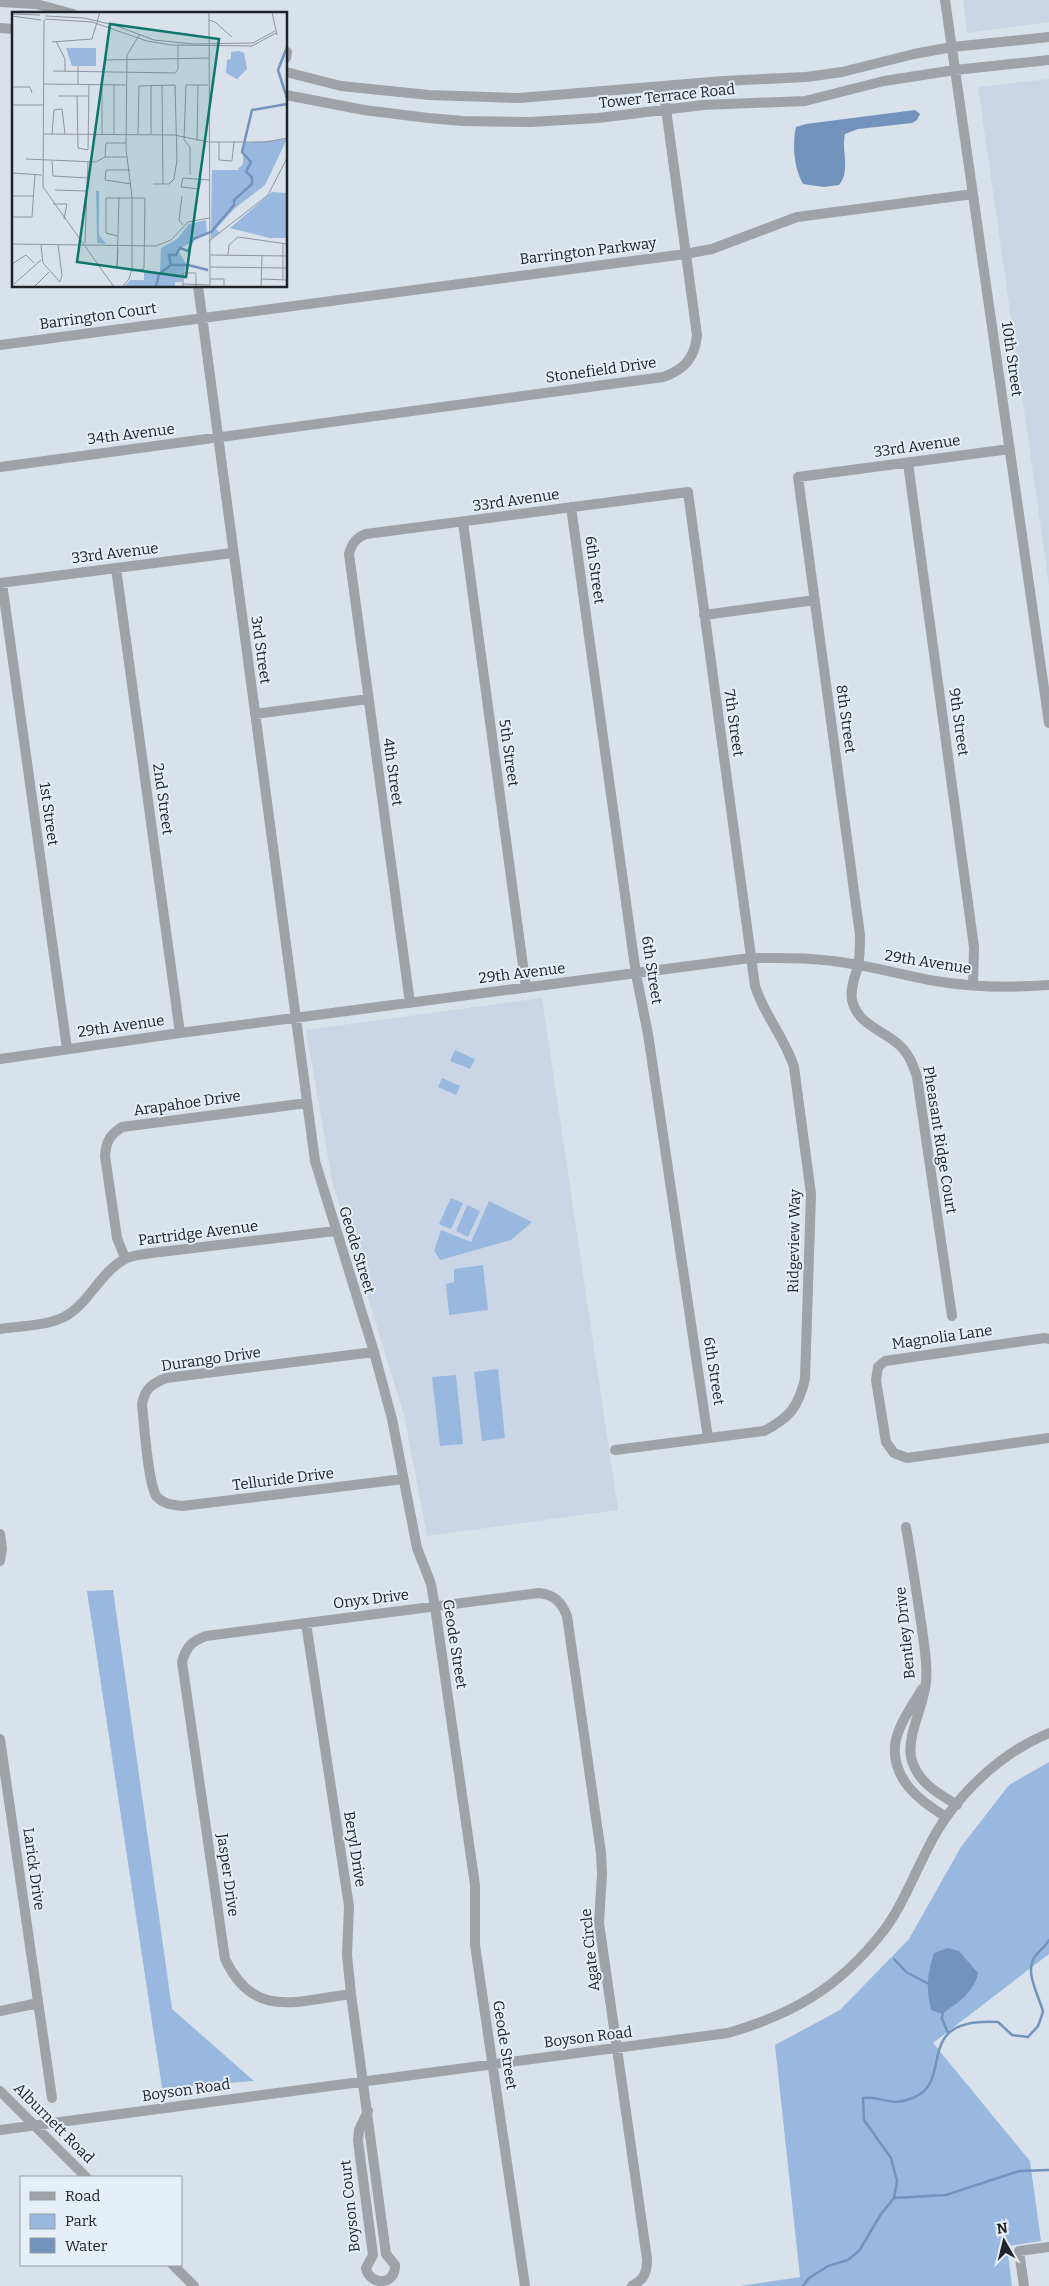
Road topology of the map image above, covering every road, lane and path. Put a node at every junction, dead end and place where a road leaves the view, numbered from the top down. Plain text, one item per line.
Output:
1 (945, 0) edge
2 (0, 2) edge
3 (65, 12) edge
4 (1049, 37) edge
5 (952, 47) junction
6 (1049, 60) edge
7 (955, 70) junction
8 (288, 73) edge
9 (663, 87) junction
10 (288, 95) edge
11 (666, 110) junction
12 (973, 194) junction
13 (685, 254) junction
14 (198, 288) edge
15 (201, 317) junction
16 (0, 345) edge
17 (267, 432) joint
18 (217, 438) junction
19 (1010, 449) junction
20 (908, 462) junction
21 (0, 467) edge
22 (798, 477) joint
23 (688, 492) joint
24 (572, 507) junction
25 (463, 522) junction
26 (352, 545) joint
27 (232, 553) junction
28 (116, 568) junction
29 (1, 583) edge
30 (815, 600) junction
31 (704, 615) junction
32 (368, 699) junction
33 (255, 714) junction
34 (1049, 723) edge
35 (750, 958) junction
36 (859, 965) junction
37 (636, 974) junction
38 (973, 985) junction
39 (1049, 985) edge
40 (526, 988) junction
41 (410, 1003) junction
42 (296, 1018) junction
43 (180, 1033) junction
44 (67, 1049) junction
45 (0, 1059) edge
46 (307, 1103) junction
47 (335, 1231) junction
48 (125, 1258) junction
49 (952, 1316) dead end
50 (0, 1329) edge
51 (1049, 1339) edge
52 (374, 1352) junction
53 (708, 1438) junction
54 (1049, 1438) edge
55 (615, 1450) dead end
56 (403, 1479) junction
57 (166, 1504) joint
58 (906, 1527) dead end
59 (0, 1534) edge
60 (0, 1561) edge
61 (562, 1605) joint
62 (435, 1607) junction
63 (306, 1623) junction
64 (186, 1651) joint
65 (926, 1682) junction
66 (1049, 1733) edge
67 (0, 1739) edge
68 (957, 1804) junction
69 (946, 1817) junction
70 (351, 1994) junction
71 (38, 2003) junction
72 (0, 2011) edge
73 (618, 2048) junction
74 (493, 2064) junction
75 (364, 2081) junction
76 (0, 2090) edge
77 (52, 2098) dead end
78 (368, 2111) junction
79 (34, 2126) junction
80 (0, 2130) edge
81 (85, 2176) edge
82 (1049, 2247) edge
83 (174, 2266) edge
84 (194, 2286) edge
85 (525, 2286) edge
86 (632, 2286) edge
87 (1024, 2286) edge

1 - 5 street, 10th Street
2 - 3 street
4 - 5 street, Tower Terrace Road
5 - 7 street, 10th Street
5 - 9 street, Tower Terrace Road
6 - 7 street, Tower Terrace Road
7 - 11 street, Tower Terrace Road
7 - 12 street, 10th Street
8 - 9 street, Tower Terrace Road
9 - 11 street, Stonefield Drive
10 - 11 street, Tower Terrace Road
11 - 13 street, Stonefield Drive
12 - 13 street, Barrington Parkway
12 - 19 street, 10th Street
13 - 15 street, Barrington Parkway
13 - 17 street, Stonefield Drive
14 - 15 street, 3rd Street
15 - 16 street, Barrington Court
15 - 18 street, 3rd Street
17 - 18 street, 34th Avenue
18 - 21 street, 34th Avenue
18 - 27 street, 3rd Street
19 - 20 street, 33rd Avenue
19 - 34 street, 10th Street
20 - 22 street, 33rd Avenue
20 - 38 street, 9th Street
22 - 30 street, 8th Street
23 - 24 street, 33rd Avenue
23 - 31 street, 7th Street
24 - 25 street, 33rd Avenue
24 - 37 street, 6th Street
25 - 26 street, 33rd Avenue
25 - 40 street, 5th Street
26 - 32 street, 4th Street
27 - 28 street, 33rd Avenue
27 - 33 street, 3rd Street
28 - 29 street, 33rd Avenue
28 - 43 street, 2nd Street
29 - 44 street, 1st Street
30 - 31 street
30 - 36 street, 8th Street
31 - 35 street, 7th Street
32 - 33 street
32 - 41 street, 4th Street
33 - 42 street, 3rd Street
35 - 36 street, 29th Avenue
35 - 37 street, 29th Avenue
35 - 53 street, Ridgeview Way
36 - 38 street, 29th Avenue
36 - 49 street, Pheasant Ridge Court
37 - 40 street, 29th Avenue
37 - 53 street, 6th Street
38 - 39 street, 29th Avenue
40 - 41 street, 29th Avenue
41 - 42 street, 29th Avenue
42 - 43 street, 29th Avenue
42 - 46 street, Geode Street
43 - 44 street, 29th Avenue
44 - 45 street, 29th Avenue
46 - 47 street, Geode Street
46 - 48 street, Arapahoe Drive
47 - 48 street, Partridge Avenue
47 - 52 street, Geode Street
48 - 50 street, Partridge Avenue
51 - 54 street, Magnolia Lane
52 - 56 street, Geode Street
52 - 57 street, Durango Drive
53 - 55 street, Ridgeview Way
56 - 57 street, Telluride Drive
56 - 62 street, Geode Street
58 - 65 street, Bentley Drive
59 - 60 street
61 - 62 street, Onyx Drive
61 - 73 street, Agate Circle
62 - 63 street, Onyx Drive
62 - 74 street, Geode Street
63 - 64 street, Onyx Drive
63 - 70 street, Beryl Drive
64 - 70 street, Jasper Drive
65 - 68 street, Bentley Drive
65 - 69 street
66 - 68 street, Boyson Road
67 - 71 street, Larick Drive
68 - 69 street, Boyson Road
69 - 73 street, Boyson Road
70 - 75 street, Beryl Drive
71 - 72 street
71 - 77 street, Larick Drive
73 - 74 street, Boyson Road
73 - 86 street, Agate Circle
74 - 75 street, Boyson Road
74 - 85 street, Geode Street
75 - 78 street, Beryl Drive
75 - 79 street, Boyson Road
76 - 79 street, Alburnett Road
78 - 78 street, Boyson Court
79 - 80 street, Boyson Road
79 - 81 street, Alburnett Road
82 - 87 street
83 - 84 street

